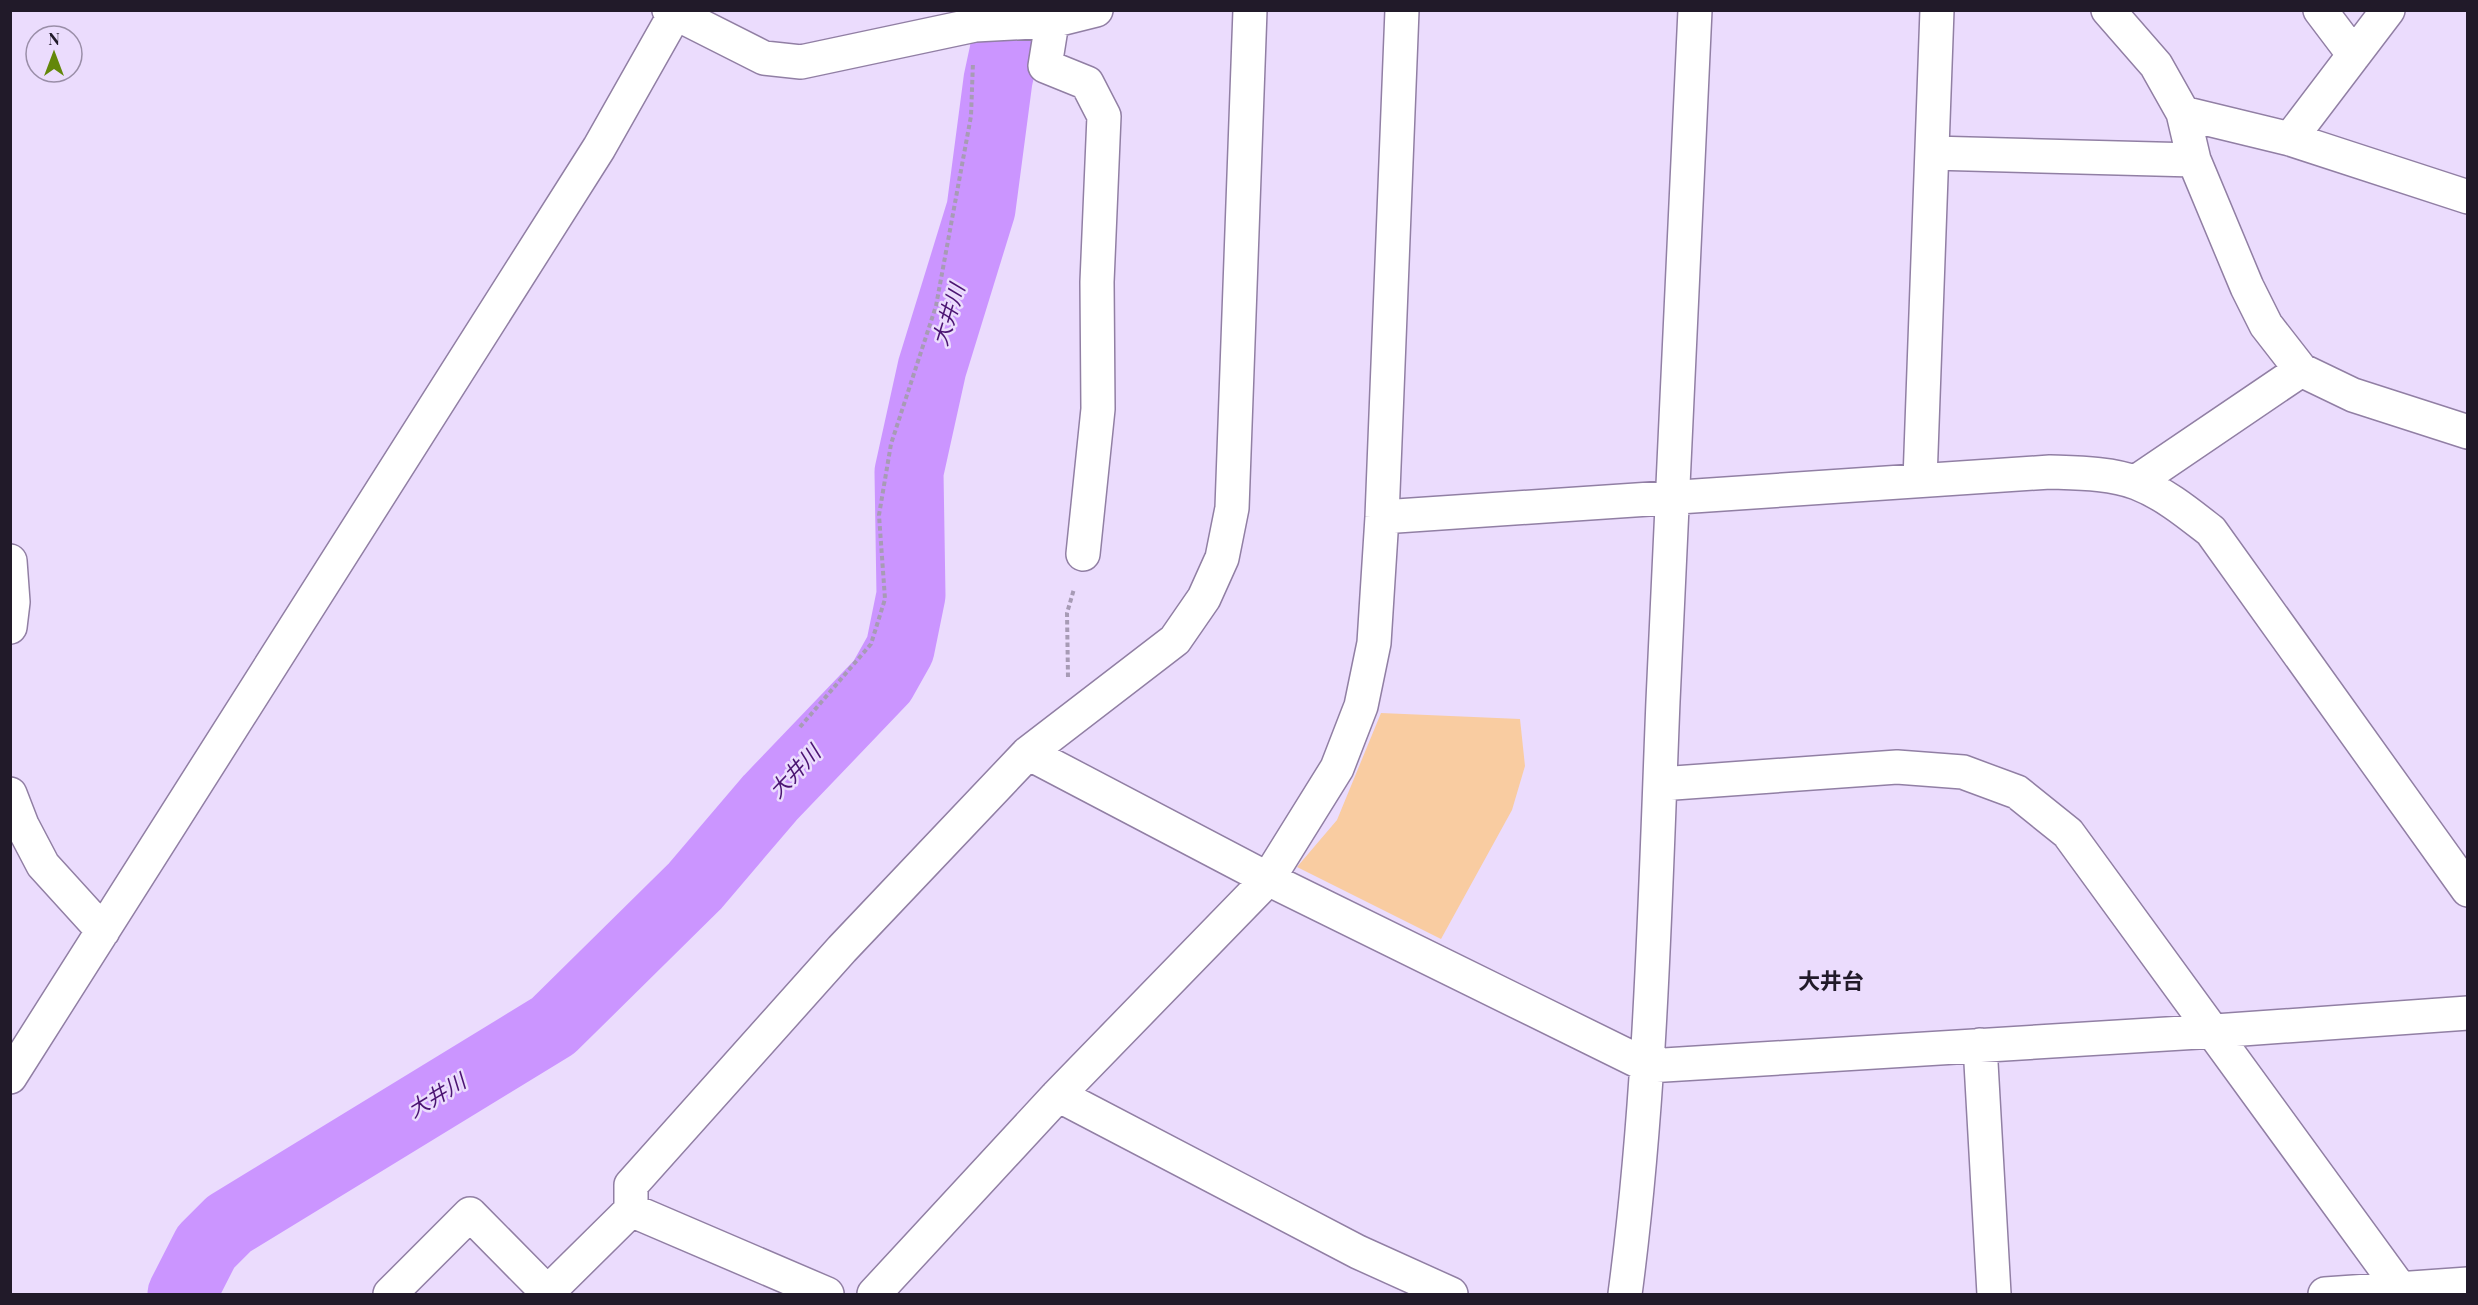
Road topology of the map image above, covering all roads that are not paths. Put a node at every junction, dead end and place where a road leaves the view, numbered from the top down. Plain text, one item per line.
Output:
1 (1096, 10) edge
2 (1250, 10) edge
3 (1402, 10) edge
4 (1695, 10) edge
5 (1937, 10) edge
6 (2108, 10) edge
7 (2320, 10) edge
8 (2388, 10) edge
9 (674, 12) edge
10 (1053, 16) edge
11 (2354, 54) junction
12 (2183, 113) junction
13 (2290, 139) junction
14 (1932, 153) junction
15 (2194, 160) junction
16 (2468, 197) edge
17 (2301, 370) junction
18 (2468, 432) edge
19 (1920, 480) junction
20 (2136, 482) junction
21 (1671, 498) junction
22 (1382, 517) junction
23 (1083, 554) road end
24 (10, 561) edge
25 (10, 627) edge
26 (1028, 753) junction
27 (1660, 784) junction
28 (10, 794) edge
29 (1268, 879) junction
30 (2468, 890) edge
31 (103, 931) junction
32 (2468, 1013) edge
33 (2215, 1031) junction
34 (1980, 1045) junction
35 (1648, 1066) junction
36 (10, 1077) edge
37 (1058, 1095) junction
38 (631, 1210) junction
39 (2468, 1284) edge
40 (2402, 1292) edge
41 (390, 1294) edge
42 (547, 1294) edge
43 (827, 1294) edge
44 (874, 1294) edge
45 (1451, 1294) edge
46 (1625, 1294) edge
47 (1994, 1294) edge
48 (2325, 1294) edge

1 - 10 street
2 - 26 street
3 - 22 street
4 - 21 street
5 - 14 street
6 - 12 street
7 - 11 street
8 - 11 street
9 - 10 street
9 - 31 street
10 - 23 street
11 - 13 street
12 - 13 street
12 - 15 street
13 - 16 street
14 - 15 street
14 - 19 street
15 - 17 street
17 - 18 street
17 - 20 street
19 - 20 street
19 - 21 street
20 - 30 street
21 - 22 street
21 - 27 street
22 - 29 street
24 - 25 street
26 - 29 street
26 - 38 street
27 - 33 street
27 - 35 street
28 - 31 street
29 - 35 street
29 - 37 street
31 - 36 street
32 - 33 street
33 - 34 street
33 - 40 street
34 - 35 street
34 - 47 street
35 - 46 street
37 - 44 street
37 - 45 street
38 - 42 street
38 - 43 street
39 - 40 street
40 - 48 street
41 - 42 street

